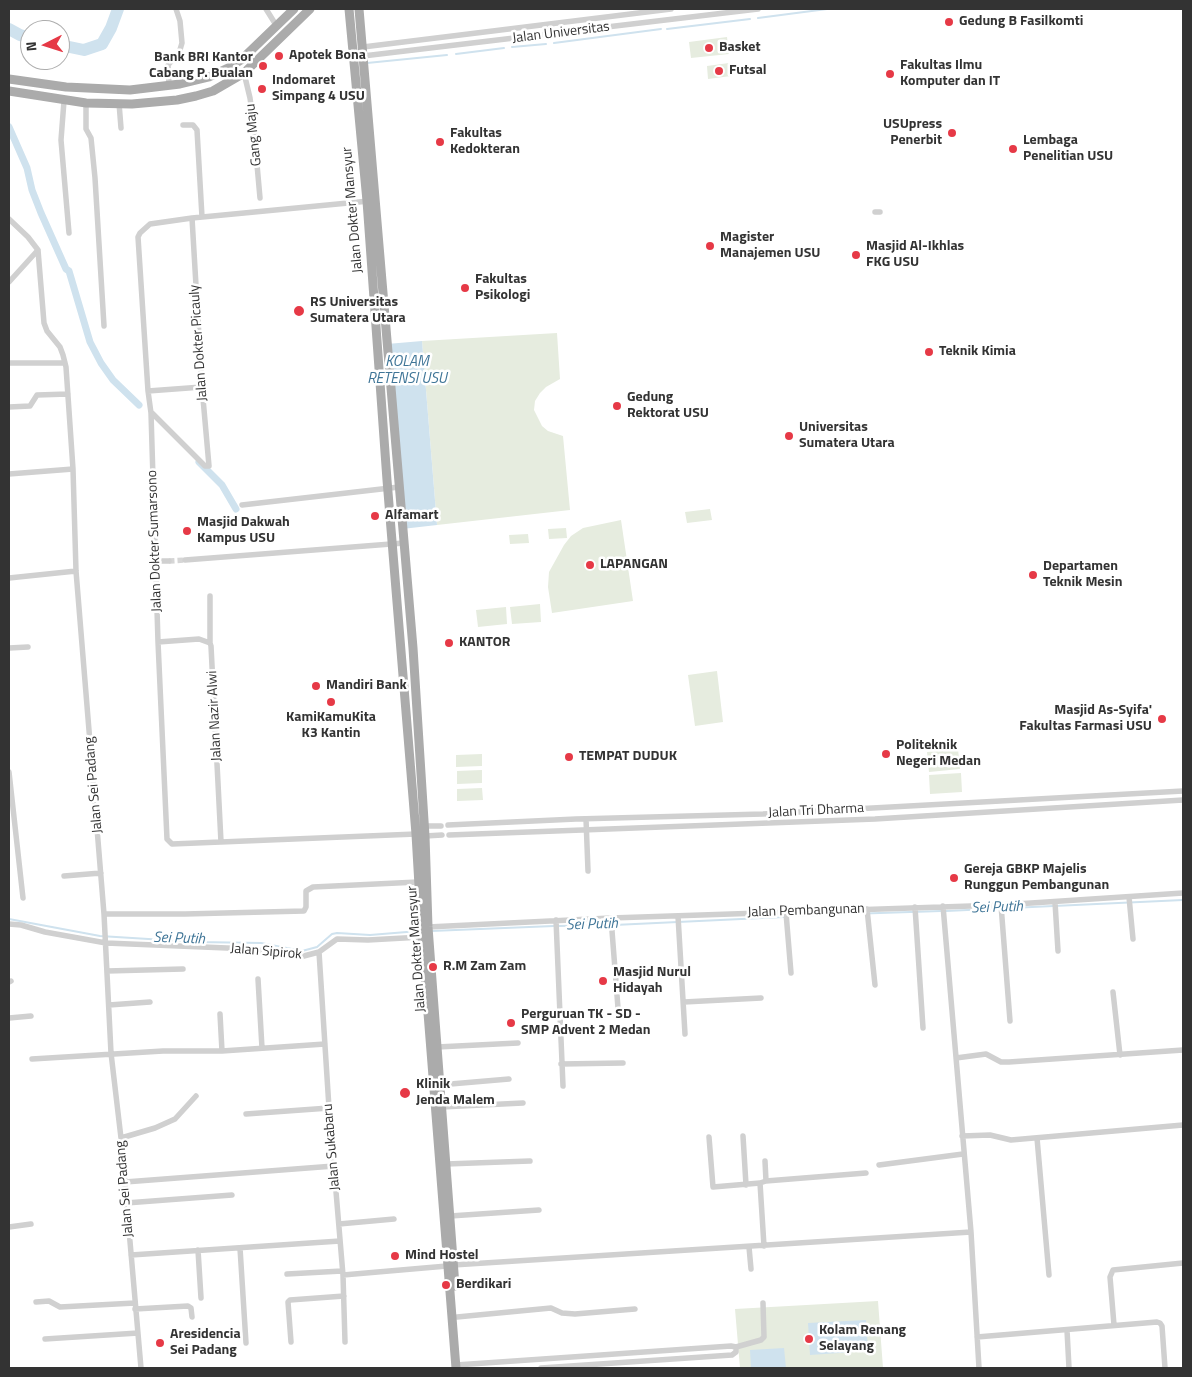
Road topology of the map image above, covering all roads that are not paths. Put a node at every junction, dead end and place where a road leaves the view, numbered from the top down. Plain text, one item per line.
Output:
1 (176, 9) edge
2 (266, 9) edge
3 (294, 9) edge
4 (310, 9) edge
5 (349, 9) edge
6 (360, 9) edge
7 (671, 9) edge
8 (754, 9) edge
9 (758, 9) edge
10 (599, 18) junction
11 (276, 25) junction
12 (600, 28) junction
13 (506, 29) junction
14 (508, 40) junction
15 (363, 51) junction
16 (244, 73) junction
17 (9, 79) edge
18 (169, 85) junction
19 (66, 87) junction
20 (9, 91) edge
21 (64, 101) junction
22 (86, 103) junction
23 (119, 103) junction
24 (183, 126) dead end
25 (121, 128) dead end
26 (260, 198) dead end
27 (371, 201) junction
28 (202, 217) junction
29 (192, 218) junction
30 (9, 219) edge
31 (69, 233) dead end
32 (38, 250) junction
33 (9, 282) edge
34 (104, 326) dead end
35 (377, 344) junction
36 (387, 344) junction
37 (9, 363) edge
38 (65, 363) junction
39 (202, 387) junction
40 (148, 391) junction
41 (68, 394) junction
42 (9, 407) edge
43 (151, 413) junction
44 (73, 469) junction
45 (9, 474) edge
46 (399, 487) junction
47 (388, 488) junction
48 (242, 505) dead end
49 (402, 529) junction
50 (391, 530) junction
51 (392, 543) junction
52 (404, 543) junction
53 (184, 560) tunnel mouth
54 (156, 561) junction
55 (169, 561) tunnel mouth
56 (76, 571) junction
57 (9, 578) edge
58 (210, 596) dead end
59 (158, 642) junction
60 (210, 643) junction
61 (28, 647) dead end
62 (9, 648) edge
63 (9, 772) edge
64 (1180, 792) edge
65 (1181, 800) edge
66 (586, 819) junction
67 (543, 821) junction
68 (448, 825) dead end
69 (441, 826) dead end
70 (587, 829) junction
71 (543, 831) junction
72 (422, 832) junction
73 (442, 835) dead end
74 (449, 835) dead end
75 (221, 842) junction
76 (588, 871) dead end
77 (101, 873) junction
78 (64, 876) dead end
79 (418, 882) junction
80 (1183, 894) edge
81 (23, 898) dead end
82 (1129, 899) junction
83 (1055, 905) junction
84 (1001, 907) junction
85 (915, 910) junction
86 (943, 910) junction
87 (867, 912) junction
88 (104, 914) junction
89 (786, 915) junction
90 (678, 920) junction
91 (612, 922) junction
92 (9, 924) edge
93 (556, 924) junction
94 (425, 931) junction
95 (1133, 939) dead end
96 (106, 942) junction
97 (1058, 951) dead end
98 (319, 952) junction
99 (183, 969) dead end
100 (107, 971) junction
101 (792, 973) dead end
102 (258, 979) dead end
103 (875, 985) dead end
104 (1113, 992) dead end
105 (761, 998) dead end
106 (150, 1002) dead end
107 (684, 1002) junction
108 (109, 1005) junction
109 (618, 1008) dead end
110 (220, 1014) dead end
111 (31, 1016) dead end
112 (9, 1018) edge
113 (1010, 1021) dead end
114 (923, 1028) dead end
115 (685, 1034) dead end
116 (518, 1042) dead end
117 (325, 1044) junction
118 (437, 1047) junction
119 (262, 1048) junction
120 (222, 1050) junction
121 (1183, 1050) edge
122 (111, 1053) junction
123 (1120, 1055) junction
124 (956, 1058) junction
125 (32, 1059) dead end
126 (623, 1063) dead end
127 (561, 1064) junction
128 (509, 1079) dead end
129 (439, 1085) junction
130 (562, 1086) dead end
131 (196, 1096) dead end
132 (523, 1103) dead end
133 (441, 1107) junction
134 (329, 1108) junction
135 (246, 1114) dead end
136 (1183, 1125) edge
137 (743, 1136) dead end
138 (962, 1136) junction
139 (709, 1137) dead end
140 (121, 1138) junction
141 (1037, 1138) junction
142 (964, 1154) junction
143 (530, 1160) dead end
144 (765, 1162) dead end
145 (446, 1164) junction
146 (879, 1165) dead end
147 (334, 1166) junction
148 (866, 1173) dead end
149 (125, 1182) junction
150 (763, 1182) junction
151 (746, 1185) junction
152 (232, 1195) dead end
153 (126, 1203) junction
154 (539, 1210) dead end
155 (450, 1216) junction
156 (394, 1219) dead end
157 (31, 1224) dead end
158 (339, 1224) junction
159 (9, 1227) edge
160 (971, 1232) junction
161 (340, 1241) junction
162 (764, 1246) junction
163 (749, 1247) junction
164 (240, 1248) junction
165 (198, 1250) junction
166 (131, 1255) junction
167 (1183, 1263) edge
168 (450, 1265) junction
169 (751, 1269) dead end
170 (342, 1273) junction
171 (287, 1274) dead end
172 (1049, 1275) dead end
173 (344, 1296) junction
174 (201, 1298) dead end
175 (36, 1302) dead end
176 (763, 1303) dead end
177 (135, 1306) junction
178 (635, 1309) dead end
179 (457, 1317) junction
180 (192, 1318) dead end
181 (1114, 1325) junction
182 (1067, 1330) junction
183 (138, 1333) junction
184 (977, 1337) junction
185 (45, 1339) dead end
186 (291, 1342) dead end
187 (345, 1342) dead end
188 (246, 1343) dead end
189 (736, 1347) junction
190 (677, 1350) junction
191 (611, 1355) junction
192 (552, 1359) junction
193 (677, 1359) junction
194 (612, 1363) junction
195 (500, 1365) edge
196 (458, 1367) edge
197 (141, 1368) edge
198 (541, 1368) edge
199 (552, 1368) edge
200 (979, 1368) edge
201 (1069, 1368) edge
202 (1165, 1368) edge

1 - 18 street
2 - 11 street
3 - 11 main road
4 - 16 main road
5 - 27 main road, Jalan Dokter Mansyur
6 - 15 main road, Jalan Dokter Mansyur
7 - 10 street, Jalan Universitas
8 - 9 street, Jalan Universitas
8 - 12 street, Jalan Universitas
10 - 12 street
10 - 13 street, Jalan Universitas
11 - 18 main road
12 - 14 street, Jalan Universitas
13 - 14 street
13 - 15 street, Jalan Universitas
14 - 15 street, Jalan Universitas
15 - 27 main road, Jalan Dokter Mansyur
16 - 23 main road
16 - 26 street, Gang Maju
17 - 19 main road
18 - 19 main road
19 - 21 main road
20 - 21 main road
21 - 22 main road
21 - 31 street
22 - 23 main road
22 - 34 street
23 - 25 street
24 - 28 street
27 - 28 street, Jalan Dokter Sumarsono
27 - 35 main road, Jalan Dokter Mansyur
27 - 36 main road, Jalan Dokter Mansyur
28 - 29 street, Jalan Dokter Sumarsono
29 - 39 street, Jalan Dokter Picauly
29 - 40 street, Jalan Dokter Sumarsono
30 - 32 street
32 - 33 street
32 - 38 street, Jalan Sei Padang
35 - 36 street
35 - 47 main road, Jalan Dokter Mansyur
36 - 46 main road, Jalan Dokter Mansyur
37 - 38 street
38 - 41 street, Jalan Sei Padang
39 - 40 street
39 - 43 street, Jalan Dokter Picauly
40 - 43 street, Jalan Dokter Sumarsono
41 - 42 street
41 - 44 street, Jalan Sei Padang
43 - 54 street, Jalan Dokter Sumarsono
44 - 45 street
44 - 56 street, Jalan Sei Padang
46 - 47 street
46 - 49 main road, Jalan Dokter Mansyur
47 - 48 street
47 - 50 main road, Jalan Dokter Mansyur
49 - 50 street
49 - 52 main road, Jalan Dokter Mansyur
50 - 51 main road, Jalan Dokter Mansyur
51 - 52 street
51 - 53 street
51 - 72 main road, Jalan Dokter Mansyur
52 - 72 main road, Jalan Dokter Mansyur
54 - 55 street
54 - 59 street, Jalan Dokter Sumarsono
56 - 57 street
56 - 77 street, Jalan Sei Padang
58 - 60 street, Jalan Nazir Alwi
59 - 60 street
59 - 75 street, Jalan Dokter Sumarsono
60 - 75 street, Jalan Nazir Alwi
61 - 62 street
63 - 81 street
64 - 65 street
64 - 66 street, Jalan Tri Dharma
65 - 70 street, Jalan Tri Dharma
66 - 67 street, Jalan Tri Dharma
66 - 70 street
67 - 68 street, Jalan Tri Dharma
67 - 71 street
69 - 72 street
70 - 71 street, Jalan Tri Dharma
70 - 76 street
71 - 74 street, Jalan Tri Dharma
72 - 73 street
72 - 75 street, Jalan Dokter Sumarsono
72 - 79 main road, Jalan Dokter Mansyur
72 - 94 main road, Jalan Dokter Mansyur
77 - 78 street
77 - 88 street, Jalan Sei Padang
79 - 88 street
79 - 94 main road, Jalan Dokter Mansyur
80 - 82 street, Jalan Pembangunan
82 - 83 street, Jalan Pembangunan
82 - 95 street
83 - 84 street, Jalan Pembangunan
83 - 97 street
84 - 86 street, Jalan Pembangunan
84 - 113 street
85 - 86 street, Jalan Pembangunan
85 - 87 street, Jalan Pembangunan
85 - 114 street
86 - 124 street
87 - 89 street, Jalan Pembangunan
87 - 103 street
88 - 96 street, Jalan Sei Padang
89 - 90 street, Jalan Pembangunan
89 - 101 street
90 - 91 street, Jalan Pembangunan
90 - 107 street
91 - 93 street, Jalan Pembangunan
91 - 109 street
92 - 96 street, Jalan Sipirok
93 - 94 street, Jalan Pembangunan
93 - 127 street
94 - 98 street, Jalan Sipirok
94 - 118 main road, Jalan Dokter Mansyur
94 - 168 main road, Jalan Dokter Mansyur
96 - 98 street, Jalan Sipirok
96 - 100 street, Jalan Sei Padang
98 - 117 street, Jalan Sukabaru
99 - 100 street
100 - 108 street, Jalan Sei Padang
102 - 119 street
104 - 123 street
105 - 107 street
106 - 108 street
107 - 115 street
108 - 122 street, Jalan Sei Padang
110 - 120 street
111 - 112 street
116 - 118 street
117 - 119 street
117 - 134 street, Jalan Sukabaru
118 - 129 main road, Jalan Dokter Mansyur
119 - 120 street
120 - 122 street
121 - 123 street
122 - 125 street
122 - 140 street, Jalan Sei Padang
123 - 124 street
124 - 138 street
126 - 127 street
127 - 130 street
128 - 129 street
129 - 133 main road, Jalan Dokter Mansyur
131 - 140 street
132 - 133 street
133 - 145 main road, Jalan Dokter Mansyur
134 - 135 street
134 - 147 street, Jalan Sukabaru
136 - 141 street
137 - 151 street
138 - 141 street
138 - 142 street
139 - 151 street
140 - 149 street, Jalan Sei Padang
141 - 172 street
142 - 146 street
142 - 160 street
143 - 145 street
144 - 150 street
145 - 155 main road, Jalan Dokter Mansyur
147 - 149 street
147 - 158 street, Jalan Sukabaru
148 - 150 street
149 - 153 street, Jalan Sei Padang
150 - 151 street
150 - 162 street
152 - 153 street
153 - 166 street, Jalan Sei Padang
154 - 155 street
155 - 168 main road, Jalan Dokter Mansyur
156 - 158 street
157 - 159 street
158 - 161 street, Jalan Sukabaru
160 - 162 street
160 - 184 street
161 - 164 street
161 - 170 street, Jalan Sukabaru
162 - 163 street
163 - 168 street
163 - 169 street
164 - 165 street
164 - 188 street
165 - 166 street
165 - 174 street
166 - 177 street, Jalan Sei Padang
167 - 181 street
168 - 170 street
168 - 179 main road, Jalan Dokter Mansyur
168 - 196 main road, Jalan Dokter Mansyur
170 - 171 street
170 - 173 street, Jalan Sukabaru
173 - 186 street
173 - 187 street, Jalan Sukabaru
175 - 177 street
176 - 189 street
177 - 180 street
177 - 183 street, Jalan Sei Padang
178 - 179 street
179 - 196 main road, Jalan Dokter Mansyur
181 - 182 street
181 - 202 street
182 - 184 street
182 - 201 street
183 - 185 street
183 - 197 street, Jalan Sei Padang
184 - 200 street
189 - 190 street
189 - 193 street
190 - 191 street
190 - 193 street
191 - 192 street
191 - 194 street
192 - 195 street
192 - 199 street
193 - 194 street
194 - 199 street
195 - 196 street
198 - 199 street

